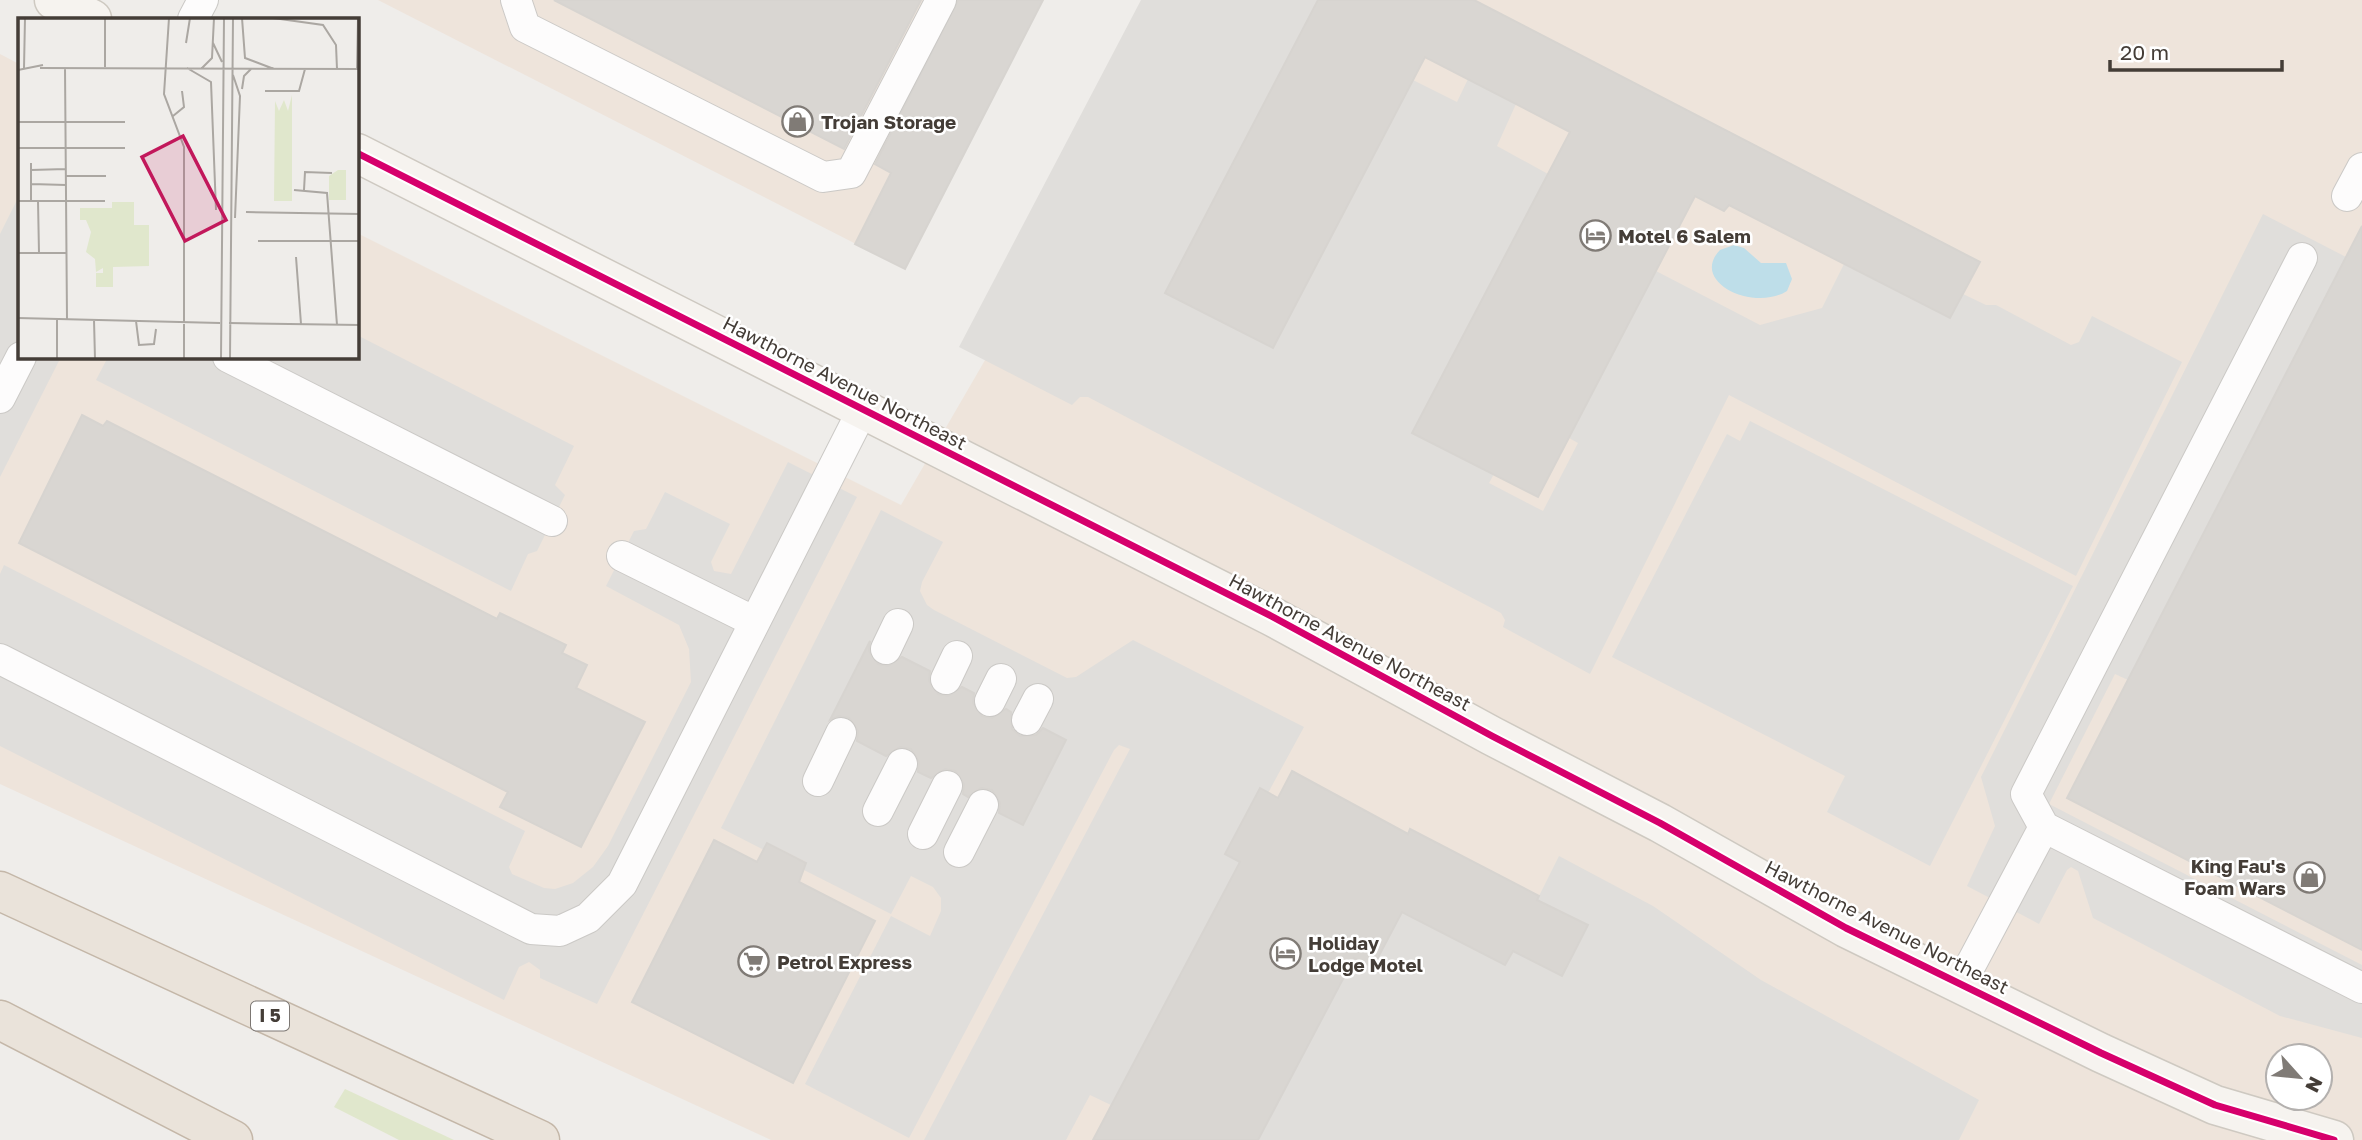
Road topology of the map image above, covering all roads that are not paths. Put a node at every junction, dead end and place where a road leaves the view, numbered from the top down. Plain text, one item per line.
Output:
1 (54, 0) edge
2 (203, 0) edge
3 (516, 0) edge
4 (941, 0) edge
5 (90, 18) edge
6 (194, 18) edge
7 (359, 154) edge
8 (2362, 168) edge
9 (2347, 197) dead end
10 (2302, 258) dead end
11 (20, 359) edge
12 (232, 359) edge
13 (0, 398) edge
14 (863, 410) junction
15 (552, 521) dead end
16 (622, 556) dead end
17 (755, 622) junction
18 (0, 659) edge
19 (841, 733) dead end
20 (902, 764) dead end
21 (818, 781) dead end
22 (947, 786) dead end
23 (983, 805) dead end
24 (878, 811) dead end
25 (2044, 827) junction
26 (923, 834) dead end
27 (959, 852) dead end
28 (0, 891) edge
29 (1960, 985) junction
30 (2362, 988) edge
31 (0, 1020) edge
32 (233, 1140) edge
33 (540, 1140) edge
34 (2334, 1140) edge

1 - 5 main road
2 - 6 lane
3 - 4 lane
7 - 14 main road, Hawthorne Avenue Northeast
8 - 9 lane
10 - 25 lane
11 - 13 lane
12 - 15 lane
14 - 17 lane
14 - 29 main road, Hawthorne Avenue Northeast
16 - 17 lane
17 - 18 lane
19 - 21 lane
20 - 24 lane
22 - 26 lane
23 - 27 lane
25 - 29 lane
25 - 30 lane
28 - 33 highway, I 5
29 - 34 main road, Hawthorne Avenue Northeast
31 - 32 highway

